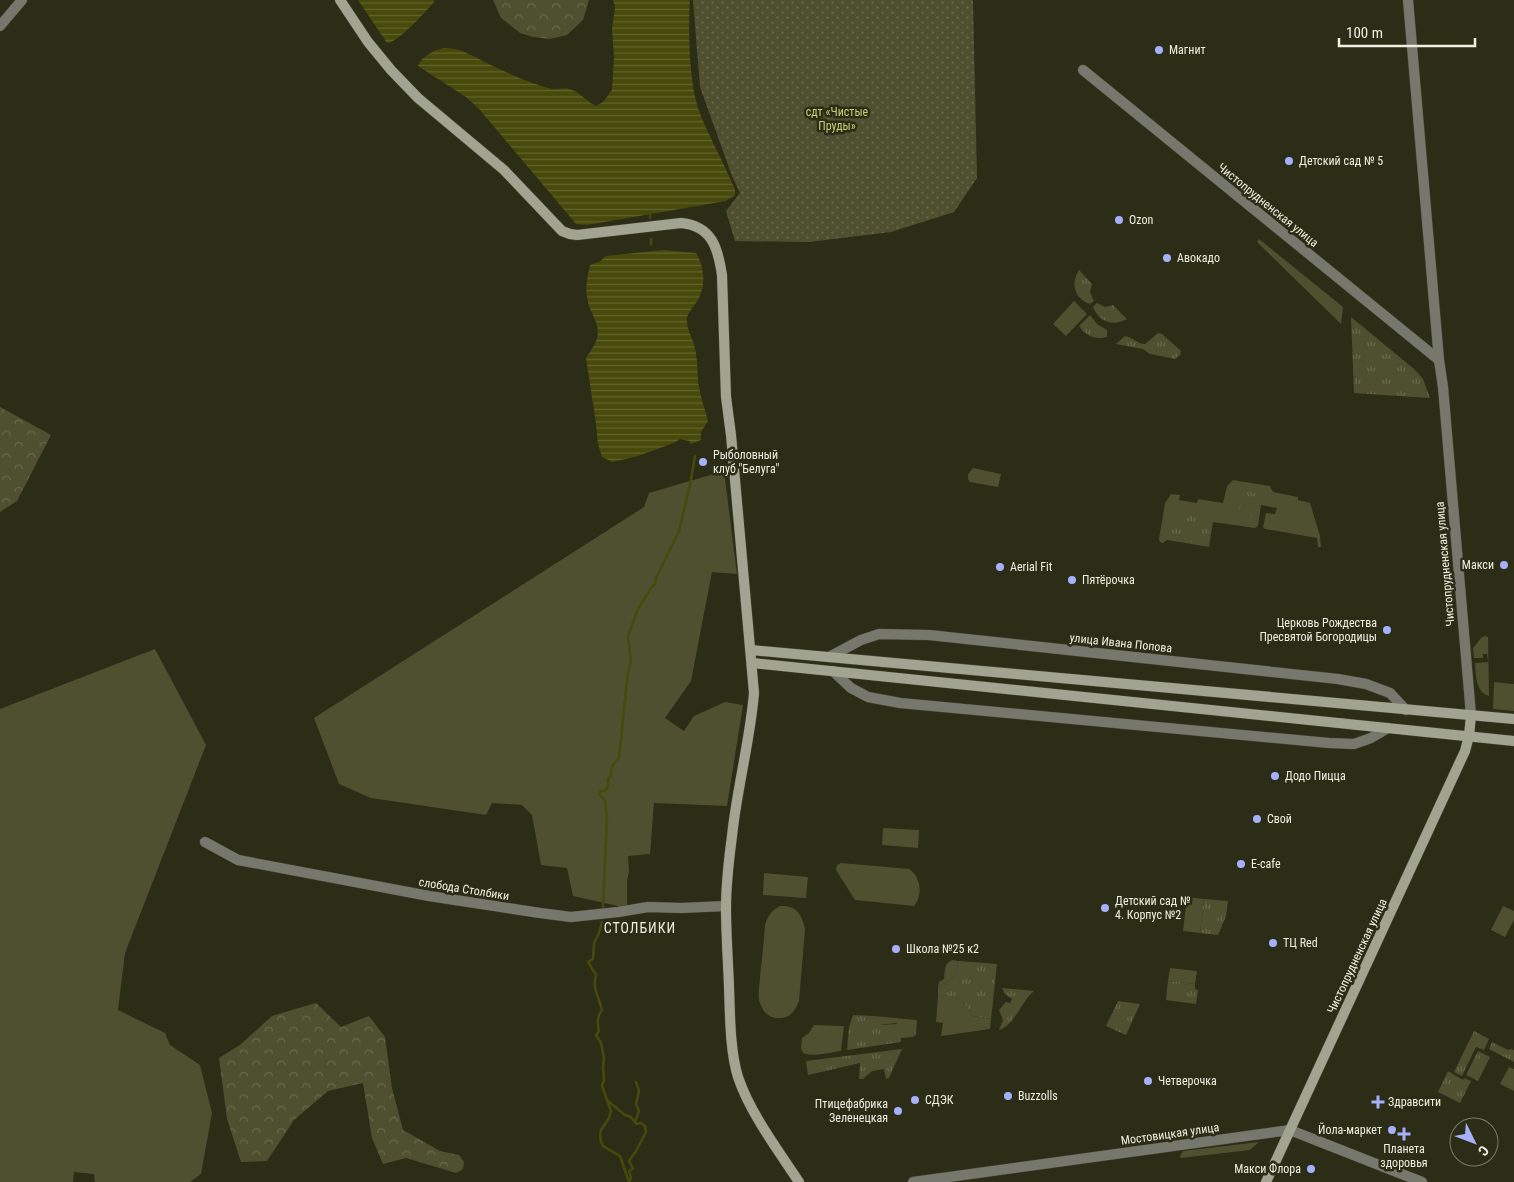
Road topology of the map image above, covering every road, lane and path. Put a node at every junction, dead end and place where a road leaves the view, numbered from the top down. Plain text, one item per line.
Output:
1 (22, 0) edge
2 (340, 0) edge
3 (1408, 0) edge
4 (0, 26) edge
5 (1083, 70) dead end
6 (1439, 360) junction
7 (751, 650) junction
8 (829, 657) junction
9 (752, 663) junction
10 (833, 672) junction
11 (1406, 710) junction
12 (1471, 715) junction
13 (1514, 719) edge
14 (1388, 728) junction
15 (1469, 736) junction
16 (1514, 741) edge
17 (206, 842) dead end
18 (726, 906) junction
19 (1290, 1130) junction
20 (798, 1182) edge
21 (914, 1182) edge
22 (1266, 1182) edge
23 (1422, 1182) edge

1 - 4 street
2 - 7 main road
3 - 6 street
5 - 6 street, Чистопрудненская улица
6 - 12 street, Чистопрудненская улица
7 - 8 main road
7 - 9 main road
8 - 11 main road
8 - 11 street, улица Ивана Попова
9 - 10 main road
9 - 18 main road
10 - 14 main road
10 - 14 street
11 - 12 main road
12 - 13 main road
12 - 15 main road, Чистопрудненская улица
14 - 15 main road
15 - 16 main road
15 - 19 main road, Чистопрудненская улица
17 - 18 street, слобода Столбики
18 - 20 main road
19 - 21 street, Мостовицкая улица
19 - 22 main road, Чистопрудненская улица
19 - 23 street, Мостовицкая улица

